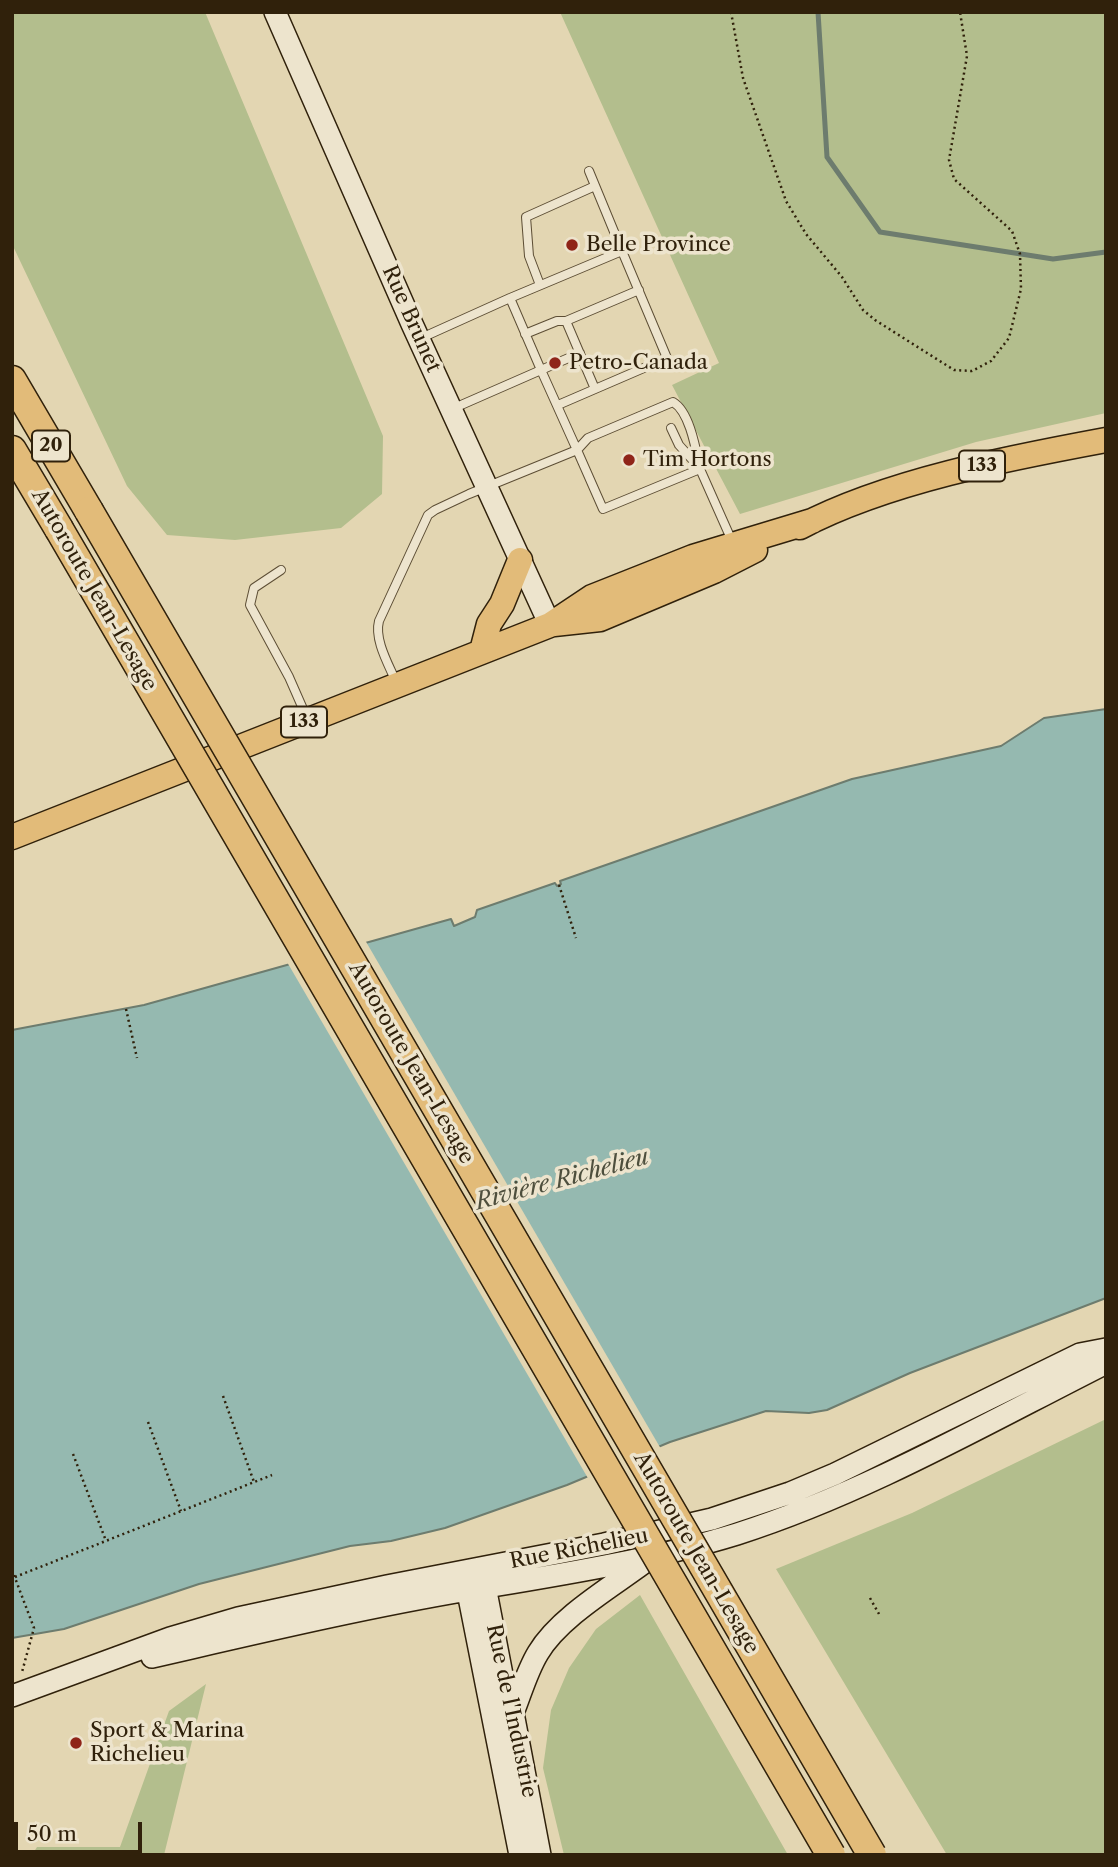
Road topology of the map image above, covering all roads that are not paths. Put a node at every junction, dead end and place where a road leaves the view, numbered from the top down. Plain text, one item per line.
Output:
1 (275, 12) edge
2 (589, 171) dead end
3 (595, 186) junction
4 (622, 251) junction
5 (540, 285) junction
6 (639, 290) junction
7 (510, 298) junction
8 (566, 321) junction
9 (525, 334) junction
10 (419, 339) junction
11 (580, 353) junction
12 (541, 370) junction
13 (12, 380) edge
14 (595, 389) junction
15 (558, 405) junction
16 (452, 409) junction
17 (671, 428) dead end
18 (1106, 440) edge
19 (12, 450) edge
20 (577, 450) junction
21 (700, 468) junction
22 (487, 487) junction
23 (737, 551) junction
24 (520, 560) junction
25 (281, 570) dead end
26 (550, 625) junction
27 (482, 651) junction
28 (397, 685) junction
29 (308, 720) junction
30 (12, 837) edge
31 (1106, 1349) edge
32 (1106, 1363) edge
33 (655, 1555) junction
34 (475, 1579) junction
35 (12, 1696) edge
36 (513, 1713) junction
37 (520, 1855) edge
38 (540, 1855) edge
39 (831, 1855) edge
40 (872, 1855) edge

1 - 10 main road, Rue Brunet
2 - 3 lane
3 - 4 lane
3 - 5 lane
4 - 5 lane
4 - 6 lane
5 - 7 lane
6 - 8 lane
6 - 14 lane
7 - 9 lane
7 - 10 lane
8 - 9 lane
8 - 11 lane
9 - 12 lane
10 - 16 main road, Rue Brunet
11 - 12 lane
11 - 14 lane
12 - 15 lane
12 - 16 lane
13 - 40 highway, Autoroute Jean-Lesage / 20, bridge
14 - 15 lane
15 - 20 lane
16 - 22 main road, Rue Brunet
17 - 21 lane
18 - 23 main road, 133
19 - 39 highway, Autoroute Jean-Lesage / 20, bridge
20 - 21 lane
20 - 21 lane
20 - 22 lane
21 - 23 lane
22 - 24 main road, Rue Brunet
22 - 28 lane
23 - 26 main road, 133
24 - 26 main road, Rue Brunet
24 - 27 main road
25 - 29 lane
26 - 27 main road, 133
27 - 28 main road, 133
28 - 29 main road, 133
29 - 30 main road, 133
31 - 34 main road, Rue Richelieu
32 - 33 main road, Rue Richelieu
33 - 34 main road, Rue Richelieu
33 - 36 main road
34 - 35 main road, Rue Richelieu
34 - 36 main road, Rue de l'Industrie
34 - 37 main road, Rue de l'Industrie
36 - 38 main road, Rue de l'Industrie

